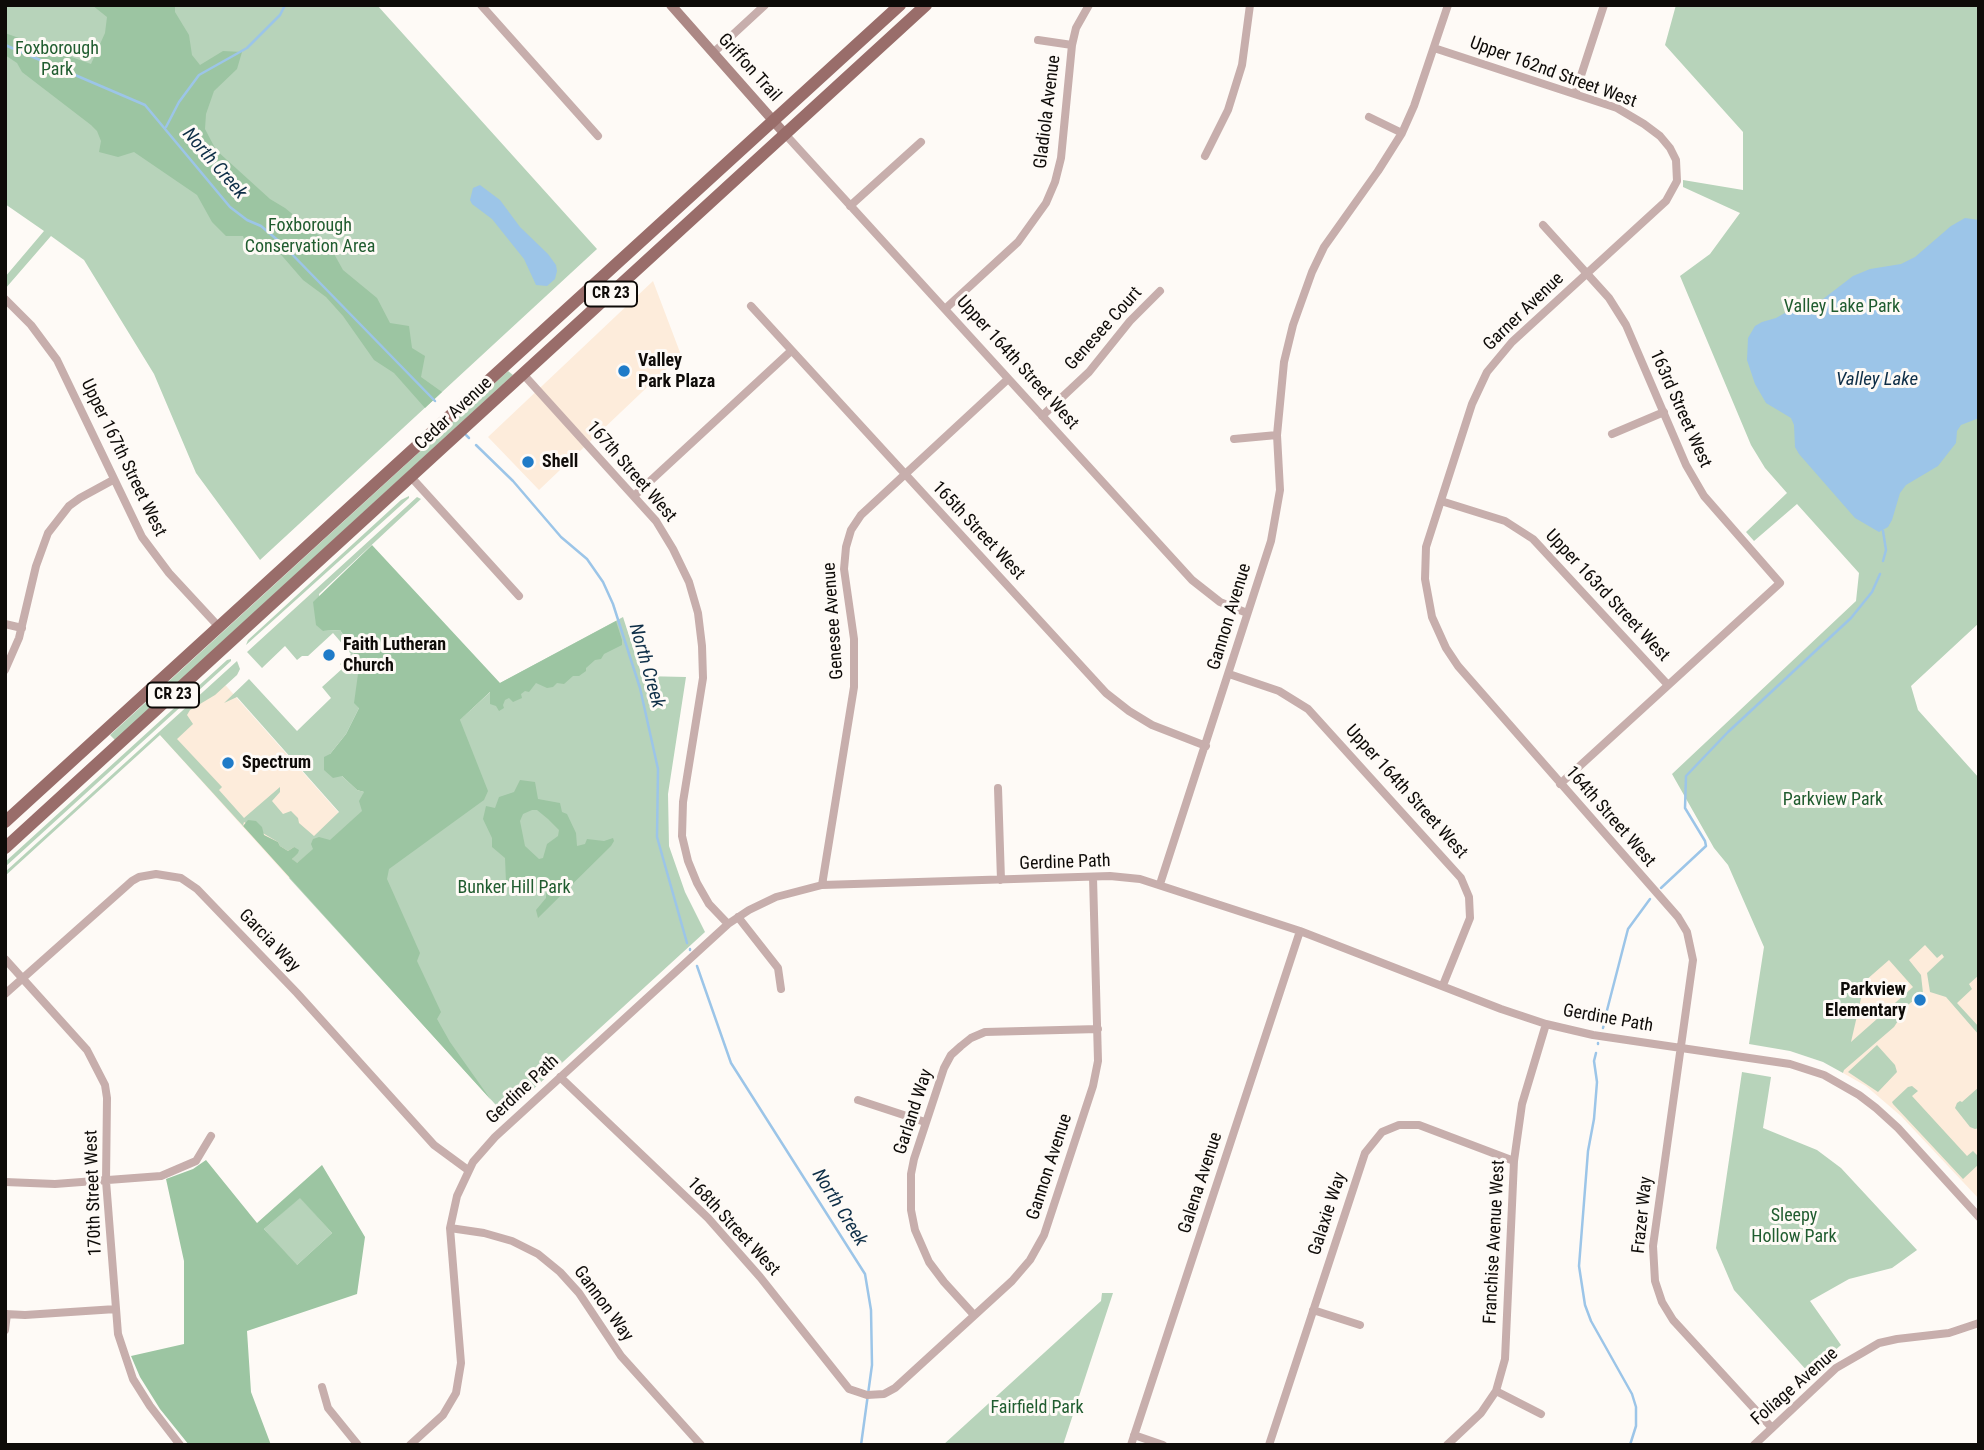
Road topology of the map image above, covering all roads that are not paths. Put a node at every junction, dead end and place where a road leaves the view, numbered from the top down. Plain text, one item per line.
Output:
1 (481, 5) edge
2 (671, 5) edge
3 (765, 5) edge
4 (900, 5) edge
5 (926, 5) edge
6 (1089, 5) edge
7 (1250, 5) edge
8 (1448, 5) edge
9 (1604, 5) edge
10 (1038, 40) dead end
11 (1072, 45) junction
12 (1434, 48) junction
13 (713, 54) junction
14 (1575, 94) junction
15 (1369, 117) dead end
16 (774, 121) junction
17 (1402, 133) junction
18 (785, 134) junction
19 (598, 135) dead end
20 (921, 142) dead end
21 (1205, 156) dead end
22 (1678, 169) joint
23 (850, 206) junction
24 (1543, 225) dead end
25 (1587, 273) junction
26 (1160, 291) dead end
27 (5, 299) edge
28 (751, 306) dead end
29 (945, 309) junction
30 (552, 323) junction
31 (792, 351) junction
32 (523, 374) junction
33 (1008, 379) junction
34 (1664, 412) junction
35 (1042, 416) junction
36 (1612, 433) dead end
37 (1277, 435) junction
38 (1234, 439) dead end
39 (904, 474) junction
40 (411, 477) junction
41 (113, 480) junction
42 (634, 496) junction
43 (1441, 500) junction
44 (519, 596) dead end
45 (1247, 613) junction
46 (5, 624) edge
47 (219, 627) junction
48 (22, 628) junction
49 (1438, 631) joint
50 (5, 670) edge
51 (1229, 674) junction
52 (1668, 685) junction
53 (1206, 746) junction
54 (1560, 784) junction
55 (998, 788) dead end
56 (5, 822) edge
57 (5, 848) edge
58 (1093, 877) junction
59 (1001, 880) junction
60 (1160, 884) junction
61 (822, 885) junction
62 (738, 918) junction
63 (728, 924) junction
64 (1300, 931) junction
65 (5, 959) edge
66 (22, 978) junction
67 (1443, 985) junction
68 (781, 989) dead end
69 (5, 994) edge
70 (1546, 1024) junction
71 (1098, 1029) junction
72 (1681, 1048) junction
73 (560, 1077) junction
74 (858, 1100) dead end
75 (925, 1122) junction
76 (211, 1136) dead end
77 (1514, 1161) junction
78 (468, 1170) junction
79 (106, 1181) junction
80 (5, 1182) edge
81 (1979, 1217) edge
82 (450, 1228) junction
83 (116, 1309) junction
84 (1313, 1310) junction
85 (6, 1314) edge
86 (974, 1315) junction
87 (1979, 1324) edge
88 (1360, 1325) dead end
89 (5, 1330) edge
90 (321, 1387) dead end
91 (1496, 1391) junction
92 (878, 1395) joint
93 (1541, 1414) dead end
94 (1772, 1428) junction
95 (1134, 1435) junction
96 (180, 1445) edge
97 (358, 1445) edge
98 (410, 1445) edge
99 (701, 1445) edge
100 (1131, 1445) edge
101 (1163, 1445) edge
102 (1269, 1445) edge
103 (1447, 1445) edge
104 (1754, 1445) edge

1 - 19 street
2 - 13 street, Griffon Trail
3 - 13 street
4 - 16 main road, Cedar Avenue / CR 23
5 - 18 main road, Cedar Avenue / CR 23
6 - 11 street, Gladiola Avenue
7 - 21 street
8 - 12 street, Gannon Avenue
9 - 14 street
10 - 11 street
11 - 29 street, Gladiola Avenue
12 - 14 street, Upper 162nd Street West
12 - 17 street, Gannon Avenue
13 - 16 street, Griffon Trail
14 - 22 street, Upper 162nd Street West
15 - 17 street
16 - 18 street, Upper 164th Street West
16 - 30 main road, Cedar Avenue / CR 23
17 - 37 street, Gannon Avenue
18 - 23 street, Upper 164th Street West
18 - 32 main road, Cedar Avenue / CR 23
20 - 23 street
22 - 25 street, Garner Avenue
23 - 29 street, Upper 164th Street West
24 - 25 street, 163rd Street West
25 - 34 street, 163rd Street West
25 - 43 street, Garner Avenue
26 - 35 street, Genesee Court
27 - 41 street, Upper 167th Street West
28 - 31 street, 165th Street West
29 - 33 street, Upper 164th Street West
30 - 32 main road
30 - 47 main road, Cedar Avenue / CR 23
31 - 39 street, 165th Street West
31 - 42 street
32 - 40 main road, Cedar Avenue / CR 23
32 - 42 street, 167th Street West
33 - 35 street, Upper 164th Street West
33 - 39 street, Genesee Avenue
34 - 36 street
34 - 52 street, 163rd Street West
35 - 45 street, Upper 164th Street West
37 - 38 street
37 - 45 street, Gannon Avenue
39 - 53 street, 165th Street West
39 - 61 street, Genesee Avenue
40 - 44 street
40 - 57 main road, Cedar Avenue / CR 23
41 - 47 street, Upper 167th Street West
41 - 48 street
42 - 63 street, 167th Street West
43 - 49 street, Garner Avenue
43 - 52 street, Upper 163rd Street West
45 - 51 street, Gannon Avenue
46 - 48 street
47 - 56 main road, Cedar Avenue / CR 23
48 - 50 street
49 - 54 street, 164th Street West
51 - 53 street, Gannon Avenue
51 - 67 street, Upper 164th Street West
52 - 54 street
53 - 60 street, Gannon Avenue
54 - 72 street, 164th Street West
55 - 59 street
58 - 59 street, Gerdine Path
58 - 60 street, Gerdine Path
58 - 71 street, Gannon Avenue
59 - 61 street, Gerdine Path
60 - 64 street, Gerdine Path
61 - 62 street, Gerdine Path
62 - 63 street, Gerdine Path
62 - 68 street
63 - 73 street, Gerdine Path
64 - 67 street, Gerdine Path
64 - 95 street, Galena Avenue
65 - 66 street, 170th Street West
66 - 69 street, Garcia Way
66 - 78 street, Garcia Way
66 - 79 street, 170th Street West
67 - 70 street, Gerdine Path
70 - 72 street, Gerdine Path
70 - 77 street, Franchise Avenue West
71 - 75 street, Garland Way
71 - 86 street, Gannon Avenue
72 - 81 street, Gerdine Path
72 - 94 street, Frazer Way
73 - 78 street, Gerdine Path
73 - 92 street, 168th Street West
74 - 75 street
75 - 86 street, Garland Way
76 - 79 street
77 - 84 street, Galaxie Way
77 - 91 street, Franchise Avenue West
78 - 82 street, Gerdine Path
79 - 80 street
79 - 83 street, 170th Street West
82 - 98 street, Gerdine Path
82 - 99 street, Gannon Way
83 - 85 street
83 - 96 street, 170th Street West
84 - 88 street
84 - 102 street, Galaxie Way
85 - 89 street
86 - 92 street, Gannon Avenue
87 - 94 street, Foliage Avenue
90 - 97 street
91 - 93 street
91 - 103 street, Franchise Avenue West
94 - 104 street, Foliage Avenue
95 - 100 street, Galena Avenue
95 - 101 street

